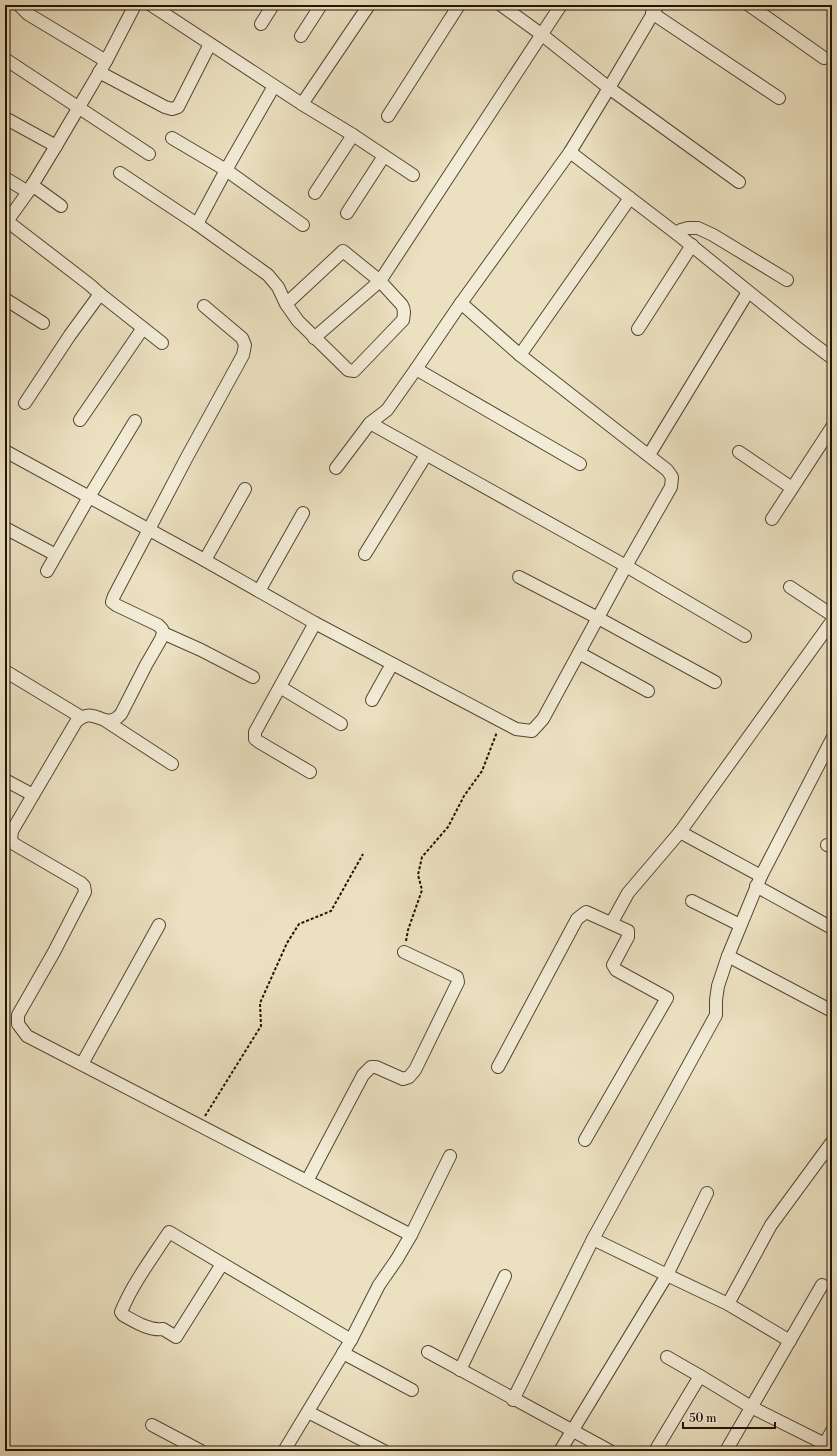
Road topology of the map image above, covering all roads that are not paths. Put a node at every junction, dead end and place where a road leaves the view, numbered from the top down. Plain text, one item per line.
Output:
1 (19, 5) edge
2 (135, 5) edge
3 (151, 5) edge
4 (272, 5) edge
5 (321, 5) edge
6 (369, 5) edge
7 (459, 5) edge
8 (501, 5) edge
9 (561, 5) edge
10 (750, 5) edge
11 (655, 9) edge
12 (261, 24) dead end
13 (542, 34) junction
14 (301, 36) dead end
15 (210, 44) junction
16 (824, 58) dead end
17 (5, 59) edge
18 (106, 61) junction
19 (99, 72) junction
20 (274, 86) junction
21 (610, 88) junction
22 (779, 98) dead end
23 (302, 104) junction
24 (79, 108) junction
25 (388, 116) dead end
26 (5, 118) edge
27 (353, 135) junction
28 (172, 138) dead end
29 (56, 146) junction
30 (570, 152) junction
31 (149, 154) dead end
32 (384, 156) junction
33 (226, 170) junction
34 (120, 173) dead end
35 (413, 175) dead end
36 (5, 178) edge
37 (739, 182) dead end
38 (30, 188) junction
39 (314, 193) dead end
40 (630, 198) junction
41 (60, 206) dead end
42 (347, 213) dead end
43 (6, 223) edge
44 (197, 224) junction
45 (303, 225) dead end
46 (676, 233) junction
47 (692, 246) junction
48 (787, 280) dead end
49 (380, 281) junction
50 (748, 292) junction
51 (100, 294) junction
52 (5, 300) edge
53 (462, 303) junction
54 (286, 304) junction
55 (204, 306) dead end
56 (43, 323) dead end
57 (143, 328) junction
58 (638, 329) dead end
59 (314, 338) junction
60 (162, 343) dead end
61 (520, 355) junction
62 (832, 358) edge
63 (416, 369) junction
64 (25, 403) dead end
65 (80, 420) dead end
66 (135, 421) dead end
67 (370, 423) junction
68 (832, 427) edge
69 (5, 452) edge
70 (739, 452) dead end
71 (426, 455) junction
72 (649, 455) junction
73 (580, 464) dead end
74 (336, 468) dead end
75 (792, 488) junction
76 (245, 489) dead end
77 (89, 497) junction
78 (303, 513) dead end
79 (772, 520) dead end
80 (5, 528) edge
81 (148, 529) junction
82 (365, 554) dead end
83 (56, 555) junction
84 (205, 560) junction
85 (626, 566) junction
86 (47, 572) dead end
87 (519, 577) dead end
88 (790, 587) dead end
89 (259, 591) junction
90 (832, 615) edge
91 (598, 618) junction
92 (832, 621) edge
93 (315, 623) junction
94 (163, 633) junction
95 (744, 636) dead end
96 (579, 653) junction
97 (392, 664) junction
98 (5, 671) edge
99 (253, 677) dead end
100 (715, 682) dead end
101 (280, 687) junction
102 (648, 691) dead end
103 (372, 700) dead end
104 (81, 717) junction
105 (106, 721) junction
106 (341, 724) dead end
107 (832, 739) edge
108 (172, 764) dead end
109 (310, 772) dead end
110 (5, 780) edge
111 (33, 795) junction
112 (680, 832) junction
113 (759, 881) junction
114 (692, 901) dead end
115 (612, 922) junction
116 (159, 925) dead end
117 (740, 925) junction
118 (832, 928) edge
119 (404, 952) road end
120 (728, 956) junction
121 (832, 1011) edge
122 (82, 1064) junction
123 (498, 1067) dead end
124 (585, 1140) dead end
125 (832, 1142) edge
126 (450, 1156) dead end
127 (307, 1181) junction
128 (707, 1193) dead end
129 (411, 1235) junction
130 (593, 1239) junction
131 (222, 1264) junction
132 (667, 1275) junction
133 (505, 1276) dead end
134 (822, 1285) dead end
135 (728, 1304) junction
136 (351, 1340) junction
137 (790, 1341) junction
138 (428, 1352) dead end
139 (344, 1353) junction
140 (667, 1357) dead end
141 (460, 1370) junction
142 (700, 1376) junction
143 (412, 1390) dead end
144 (514, 1400) junction
145 (751, 1407) junction
146 (308, 1412) junction
147 (152, 1425) dead end
148 (572, 1430) junction
149 (832, 1431) edge
150 (822, 1448) edge
151 (201, 1451) edge
152 (284, 1451) edge
153 (384, 1451) edge
154 (560, 1451) edge
155 (610, 1451) edge
156 (655, 1451) edge
157 (726, 1451) edge

1 - 18 street
2 - 18 street
3 - 15 street
4 - 12 street
5 - 14 street
6 - 23 street
7 - 25 street
8 - 13 street
9 - 13 street
10 - 16 street
11 - 21 street
11 - 22 street
13 - 21 street
13 - 49 street
15 - 19 street
15 - 20 street
17 - 24 street
18 - 19 street
19 - 24 street
20 - 23 street
20 - 33 street
21 - 30 street
21 - 37 street
23 - 27 street
24 - 29 street
24 - 31 street
26 - 29 street
27 - 32 street
27 - 39 street
28 - 33 street
29 - 38 street
30 - 40 street
30 - 53 street
32 - 35 street
32 - 42 street
33 - 44 street
33 - 45 street
34 - 44 street
36 - 38 street
38 - 41 street
38 - 43 street
40 - 46 street
40 - 61 street
43 - 51 street
44 - 54 street
46 - 47 street
46 - 48 street
47 - 50 street
47 - 58 street
49 - 54 street
49 - 59 street
49 - 59 street
50 - 62 street
50 - 72 street
51 - 57 street
51 - 64 street
52 - 56 street
53 - 61 street
53 - 63 street
54 - 59 street
55 - 81 street
57 - 60 street
57 - 65 street
61 - 72 street
63 - 67 street
63 - 73 street
66 - 77 street
67 - 71 street
67 - 74 street
68 - 75 street
69 - 77 street
70 - 75 street
71 - 82 street
71 - 85 street
72 - 85 street
75 - 79 street
76 - 84 street
77 - 81 street
77 - 83 street
78 - 89 street
80 - 83 street
81 - 84 street
81 - 94 street
83 - 86 street
84 - 89 street
85 - 91 street
85 - 95 street
87 - 91 street
88 - 90 street
89 - 93 street
91 - 96 street
91 - 100 street
92 - 112 street
93 - 97 street
93 - 101 street
94 - 99 street
94 - 105 street
96 - 97 street
96 - 102 street
97 - 103 street
98 - 104 street
101 - 106 street
101 - 109 street
104 - 105 street
104 - 111 street
105 - 108 street
107 - 113 street
110 - 111 street
111 - 122 street
112 - 113 street
112 - 115 street
113 - 117 street
113 - 118 street
114 - 117 street
115 - 123 street
115 - 124 street
116 - 122 street
117 - 120 street
119 - 127 street
120 - 121 street
120 - 130 street
122 - 127 street
125 - 135 street
126 - 129 street
127 - 129 street
128 - 132 street
129 - 136 street
130 - 132 street
130 - 144 street
131 - 131 street
131 - 136 street
132 - 135 street
132 - 148 street
133 - 141 street
134 - 137 street
135 - 137 street
136 - 139 street
137 - 145 street
138 - 141 street
139 - 143 street
139 - 146 street
140 - 142 street
141 - 144 street
142 - 145 street
142 - 156 street
144 - 148 street
145 - 150 street
145 - 157 street
146 - 152 street
146 - 153 street
147 - 151 street
148 - 154 street
148 - 155 street
149 - 150 street

